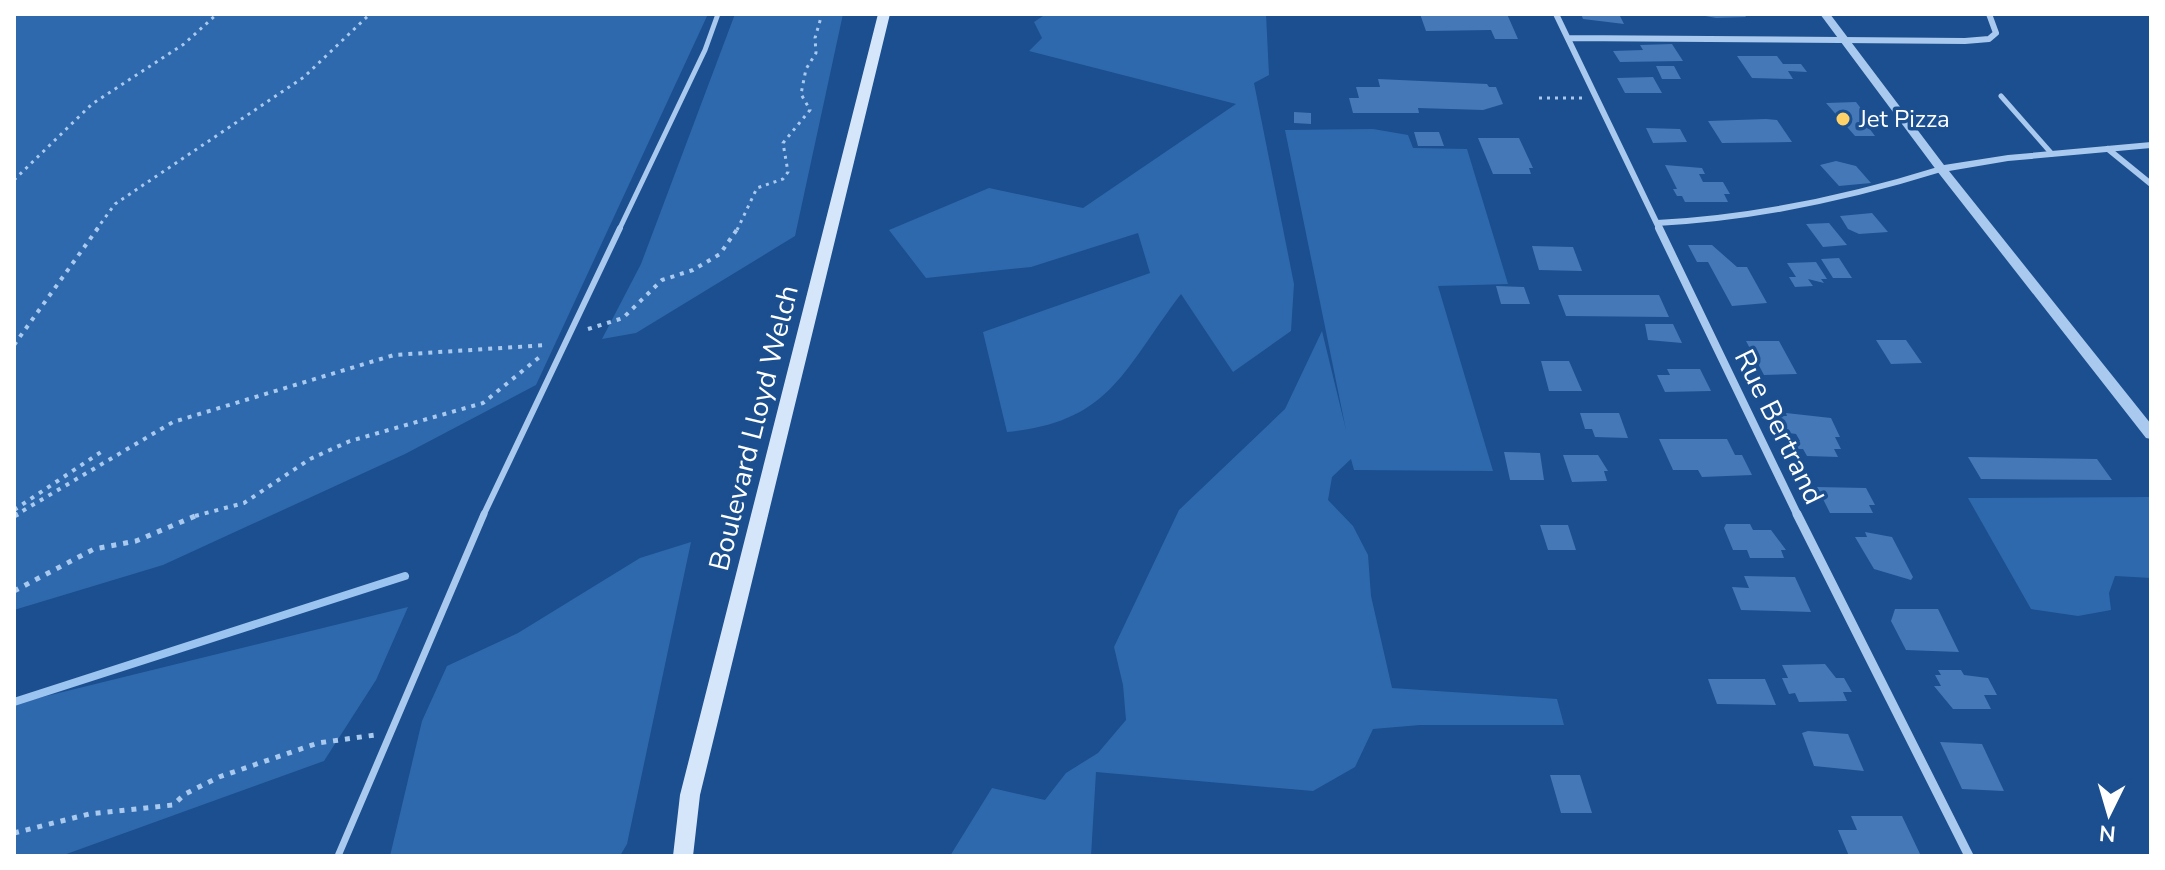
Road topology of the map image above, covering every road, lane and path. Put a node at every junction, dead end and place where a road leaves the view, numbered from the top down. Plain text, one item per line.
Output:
1 (217, 14) edge
2 (370, 14) edge
3 (718, 14) edge
4 (822, 14) edge
5 (884, 14) edge
6 (1556, 14) edge
7 (1825, 14) edge
8 (1989, 14) edge
9 (1568, 38) junction
10 (1844, 39) junction
11 (2001, 96) dead end
12 (1539, 98) dead end
13 (1597, 98) junction
14 (2151, 145) edge
15 (2108, 149) junction
16 (2052, 154) junction
17 (1941, 169) junction
18 (14, 180) edge
19 (2151, 184) edge
20 (1657, 223) junction
21 (586, 330) dead end
22 (567, 344) junction
23 (14, 345) edge
24 (550, 351) dead end
25 (2151, 434) edge
26 (104, 450) dead end
27 (14, 510) edge
28 (14, 516) edge
29 (14, 591) edge
30 (389, 733) junction
31 (14, 833) edge
32 (338, 856) edge
33 (683, 856) edge
34 (1969, 856) edge

1 - 18 path
2 - 23 path
3 - 22 lane
4 - 21 path
5 - 33 main road, Boulevard Lloyd Welch
6 - 9 street, Rue Bertrand
7 - 10 street
8 - 10 street
9 - 10 street
9 - 13 street, Rue Bertrand
10 - 17 street
11 - 16 lane
12 - 13 path
13 - 20 street, Rue Bertrand
14 - 15 street
15 - 16 street
15 - 19 street
16 - 17 street
17 - 20 street
17 - 25 street
20 - 34 street, Rue Bertrand
22 - 28 path
22 - 30 lane
24 - 29 path
26 - 27 path
30 - 31 path
30 - 32 lane

